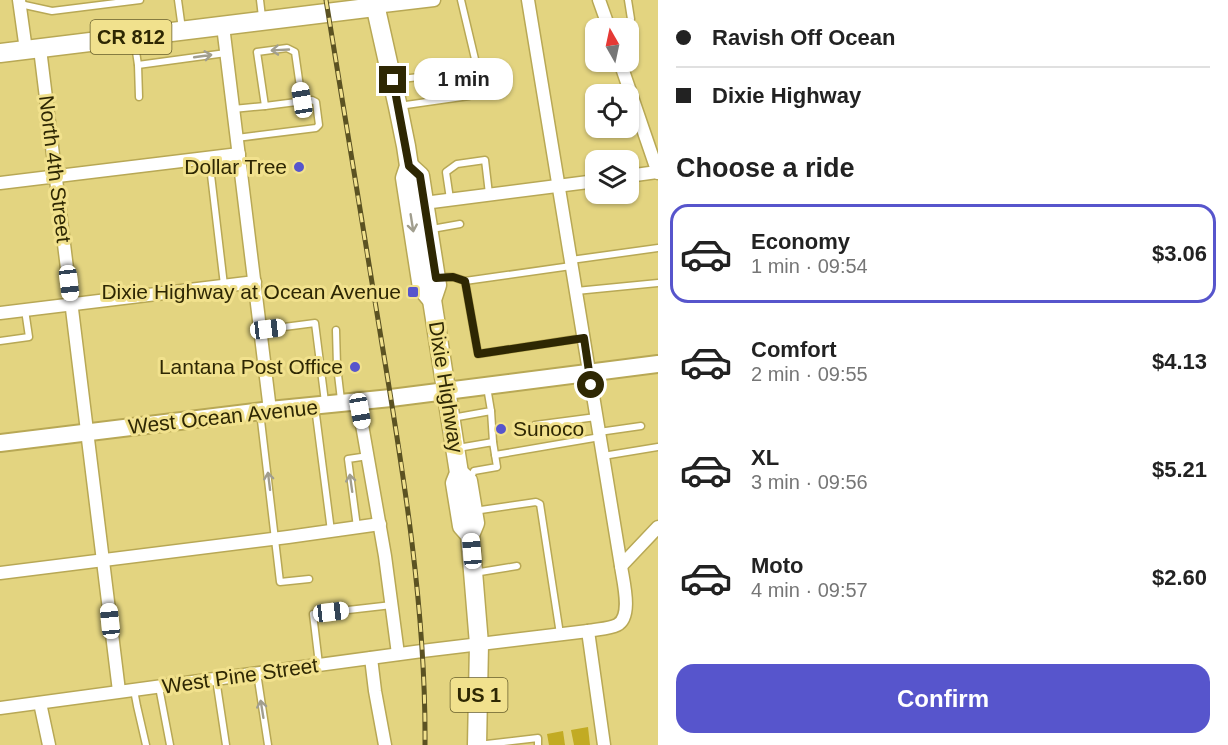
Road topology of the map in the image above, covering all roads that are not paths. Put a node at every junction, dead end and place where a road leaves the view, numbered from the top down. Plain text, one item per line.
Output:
1 (140, 0) edge
2 (178, 0) edge
3 (260, 0) edge
4 (434, 0) edge
5 (461, 0) edge
6 (528, 0) edge
7 (599, 0) edge
8 (628, 0) edge
9 (19, 2) edge
10 (375, 4) edge
11 (605, 18) edge
12 (631, 18) edge
13 (263, 21) junction
14 (223, 26) junction
15 (182, 31) junction
16 (134, 37) junction
17 (33, 49) junction
18 (226, 53) junction
19 (0, 54) edge
20 (138, 65) junction
21 (623, 72) edge
22 (393, 80) junction
23 (469, 96) dead end
24 (139, 97) dead end
25 (302, 100) junction
26 (265, 106) junction
27 (398, 106) junction
28 (233, 110) junction
29 (236, 138) junction
30 (238, 154) junction
31 (209, 157) junction
32 (409, 166) junction
33 (658, 172) edge
34 (639, 175) edge
35 (56, 177) junction
36 (585, 182) edge
37 (0, 183) edge
38 (558, 186) junction
39 (489, 195) junction
40 (450, 200) junction
41 (424, 203) junction
42 (460, 224) dead end
43 (428, 230) junction
44 (658, 248) edge
45 (571, 263) junction
46 (436, 278) junction
47 (465, 281) junction
48 (255, 282) junction
49 (658, 283) edge
50 (224, 285) junction
51 (576, 292) junction
52 (432, 300) junction
53 (72, 304) junction
54 (25, 310) junction
55 (0, 313) edge
56 (261, 330) junction
57 (336, 330) dead end
58 (584, 338) junction
59 (0, 341) edge
60 (658, 364) edge
61 (589, 372) junction
62 (487, 386) junction
63 (446, 391) junction
64 (335, 404) junction
65 (265, 410) junction
66 (491, 411) junction
67 (596, 417) junction
68 (450, 418) junction
69 (535, 425) dead end
70 (641, 426) dead end
71 (88, 432) junction
72 (599, 435) junction
73 (493, 442) junction
74 (0, 443) edge
75 (658, 447) edge
76 (455, 449) junction
77 (495, 455) junction
78 (368, 456) junction
79 (603, 456) junction
80 (464, 477) junction
81 (473, 511) junction
82 (380, 524) junction
83 (658, 527) edge
84 (357, 528) junction
85 (331, 531) junction
86 (470, 535) junction
87 (275, 539) junction
88 (104, 560) junction
89 (517, 566) dead end
90 (621, 566) junction
91 (0, 573) edge
92 (474, 573) junction
93 (309, 579) dead end
94 (392, 605) junction
95 (588, 631) junction
96 (560, 634) junction
97 (479, 644) junction
98 (398, 654) junction
99 (371, 658) junction
100 (319, 665) junction
101 (257, 673) junction
102 (216, 679) junction
103 (159, 687) junction
104 (134, 690) junction
105 (118, 691) junction
106 (40, 703) junction
107 (0, 708) edge
108 (497, 744) edge
109 (49, 745) edge
110 (146, 745) edge
111 (170, 745) edge
112 (226, 745) edge
113 (268, 745) edge
114 (385, 745) edge
115 (477, 745) edge
116 (538, 745) edge
117 (604, 745) edge

1 - 9 lane
2 - 15 lane
3 - 13 lane
4 - 10 street
5 - 22 lane
6 - 38 street
7 - 11 street
8 - 12 lane
9 - 17 street, North 4th Street
10 - 13 main road, CR 812
10 - 22 main road, Dixie Highway / US 1
13 - 14 main road, CR 812
14 - 15 main road, CR 812
14 - 18 street
15 - 16 main road, CR 812
16 - 17 main road, CR 812
16 - 20 lane
17 - 19 main road, CR 812
17 - 35 street, North 4th Street
20 -> 18 lane
18 - 28 street
20 - 24 lane
21 - 33 street
22 - 27 main road, Dixie Highway / US 1
23 - 27 lane
25 - 26 lane
25 -> 26 lane
25 - 29 lane
26 - 28 lane
27 - 32 main road, Dixie Highway / US 1
28 - 29 street
29 - 30 street
30 - 31 street
30 - 48 street
31 - 35 street
31 - 50 lane
32 - 41 main road, Dixie Highway / US 1
32 -> 52 main road, Dixie Highway / US 1
33 - 34 street
35 - 37 street
35 - 53 street, North 4th Street
36 - 38 street
38 - 39 street
38 - 45 street
39 - 40 street
39 - 40 lane
40 - 41 street
41 - 43 main road, Dixie Highway / US 1
42 - 43 lane
43 - 46 main road, Dixie Highway / US 1
44 - 45 lane
45 - 47 lane
45 - 51 street
46 - 47 lane
46 - 52 main road, Dixie Highway / US 1
47 - 58 lane
48 - 50 street
48 - 56 street
49 - 51 lane
50 - 53 street
51 - 58 street
52 - 63 main road, Dixie Highway / US 1
53 - 54 street
53 - 71 street, North 4th Street
54 - 55 street
54 - 59 lane
56 - 64 lane
56 - 65 street
57 - 64 lane
58 - 61 street
60 - 61 street, West Ocean Avenue
61 - 62 street, West Ocean Avenue
61 - 67 street
62 - 63 street, West Ocean Avenue
62 - 66 lane
63 - 64 street, West Ocean Avenue
63 - 68 main road, Dixie Highway / US 1
64 - 65 street, West Ocean Avenue
64 - 78 street
64 - 85 lane
65 - 71 street, West Ocean Avenue
87 -> 65 lane
66 - 68 lane
66 - 73 lane
67 - 69 lane
67 - 72 street
68 - 76 main road, Dixie Highway / US 1
70 - 72 lane
71 - 74 street, West Ocean Avenue
71 - 88 street, North 4th Street
72 - 77 lane
72 - 79 street
73 - 76 lane
73 - 77 lane
75 - 79 lane
76 - 80 main road, Dixie Highway / US 1
77 - 80 lane
78 - 82 street
84 -> 78 lane
79 - 90 street
80 - 81 main road, Dixie Highway / US 1
80 - 86 main road, Dixie Highway / US 1
81 - 86 main road, Dixie Highway / US 1
81 - 96 lane
82 - 84 street
82 - 94 street
83 - 90 street
84 - 85 street
85 - 87 street
86 - 92 main road, Dixie Highway / US 1
87 - 88 street
87 - 93 lane
88 - 91 street
88 - 105 street, North 4th Street
89 - 92 lane
90 - 95 street, West Pine Street
92 - 97 main road, Dixie Highway / US 1
94 - 98 street
94 - 100 lane
95 - 96 street, West Pine Street
95 - 117 street
96 - 97 street, West Pine Street
97 - 98 street, West Pine Street
97 - 115 main road, Dixie Highway / US 1
98 - 99 street, West Pine Street
99 - 100 street, West Pine Street
99 - 114 street
100 - 101 street, West Pine Street
101 - 102 street, West Pine Street
113 -> 101 lane
102 - 103 street, West Pine Street
102 - 112 lane
103 - 104 street, West Pine Street
103 - 111 lane
104 - 105 street, West Pine Street
104 - 110 lane
105 - 106 street, West Pine Street
106 - 107 street, West Pine Street
106 - 109 street
108 - 115 lane
108 - 116 lane

